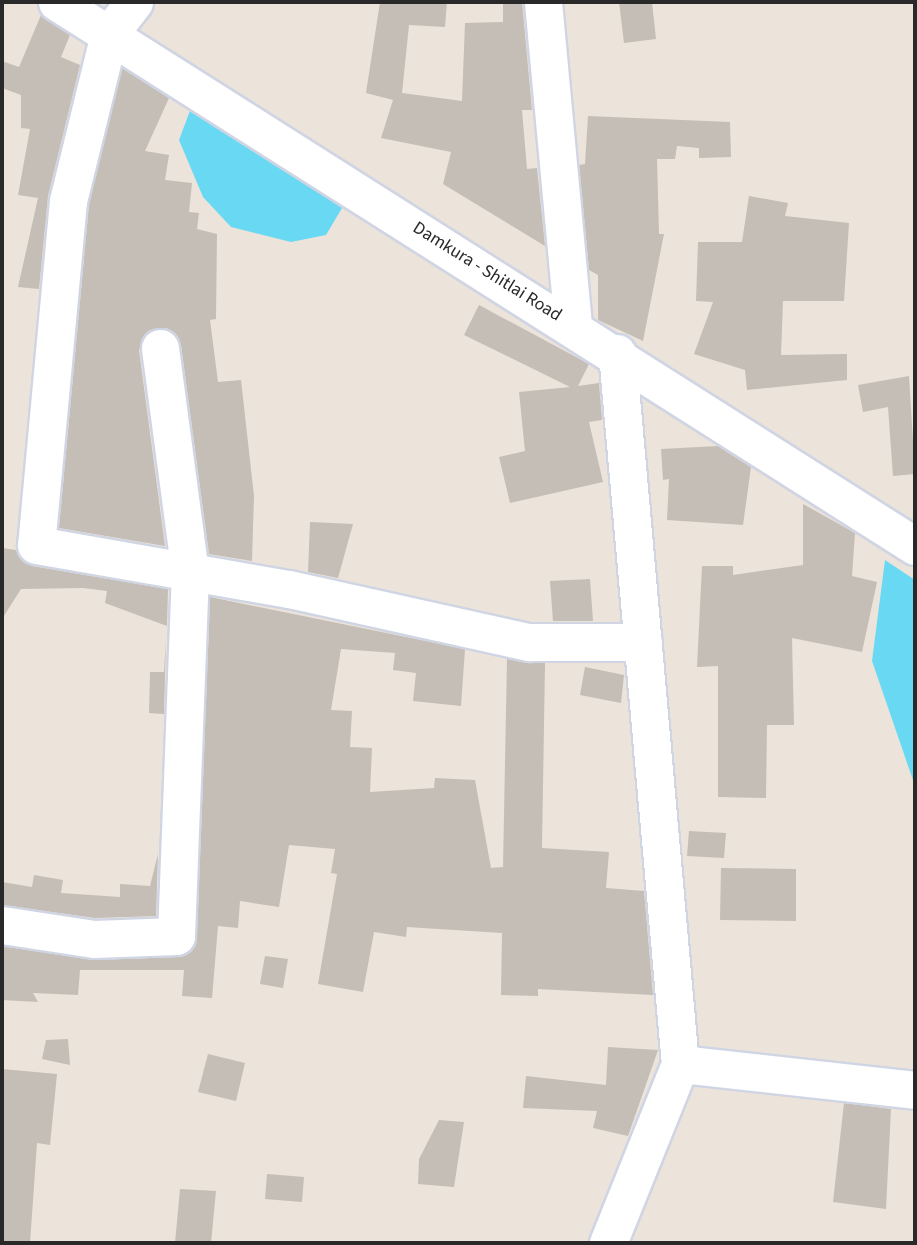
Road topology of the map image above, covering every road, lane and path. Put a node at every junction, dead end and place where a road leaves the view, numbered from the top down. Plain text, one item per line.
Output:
1 (57, 2) edge
2 (134, 2) edge
3 (543, 2) edge
4 (109, 34) junction
5 (573, 326) junction
6 (160, 348) dead end
7 (617, 353) junction
8 (915, 546) edge
9 (190, 573) junction
10 (643, 642) junction
11 (2, 925) edge
12 (680, 1064) junction
13 (915, 1090) edge
14 (608, 1243) edge

1 - 4 street, Damkura - Shitlai Road
2 - 4 street
3 - 5 street
4 - 5 street, Damkura - Shitlai Road
4 - 9 street
5 - 7 street, Damkura - Shitlai Road
6 - 9 street
7 - 8 street, Damkura - Shitlai Road
7 - 10 street
9 - 10 street
9 - 11 street
10 - 12 street
12 - 13 street
12 - 14 street

